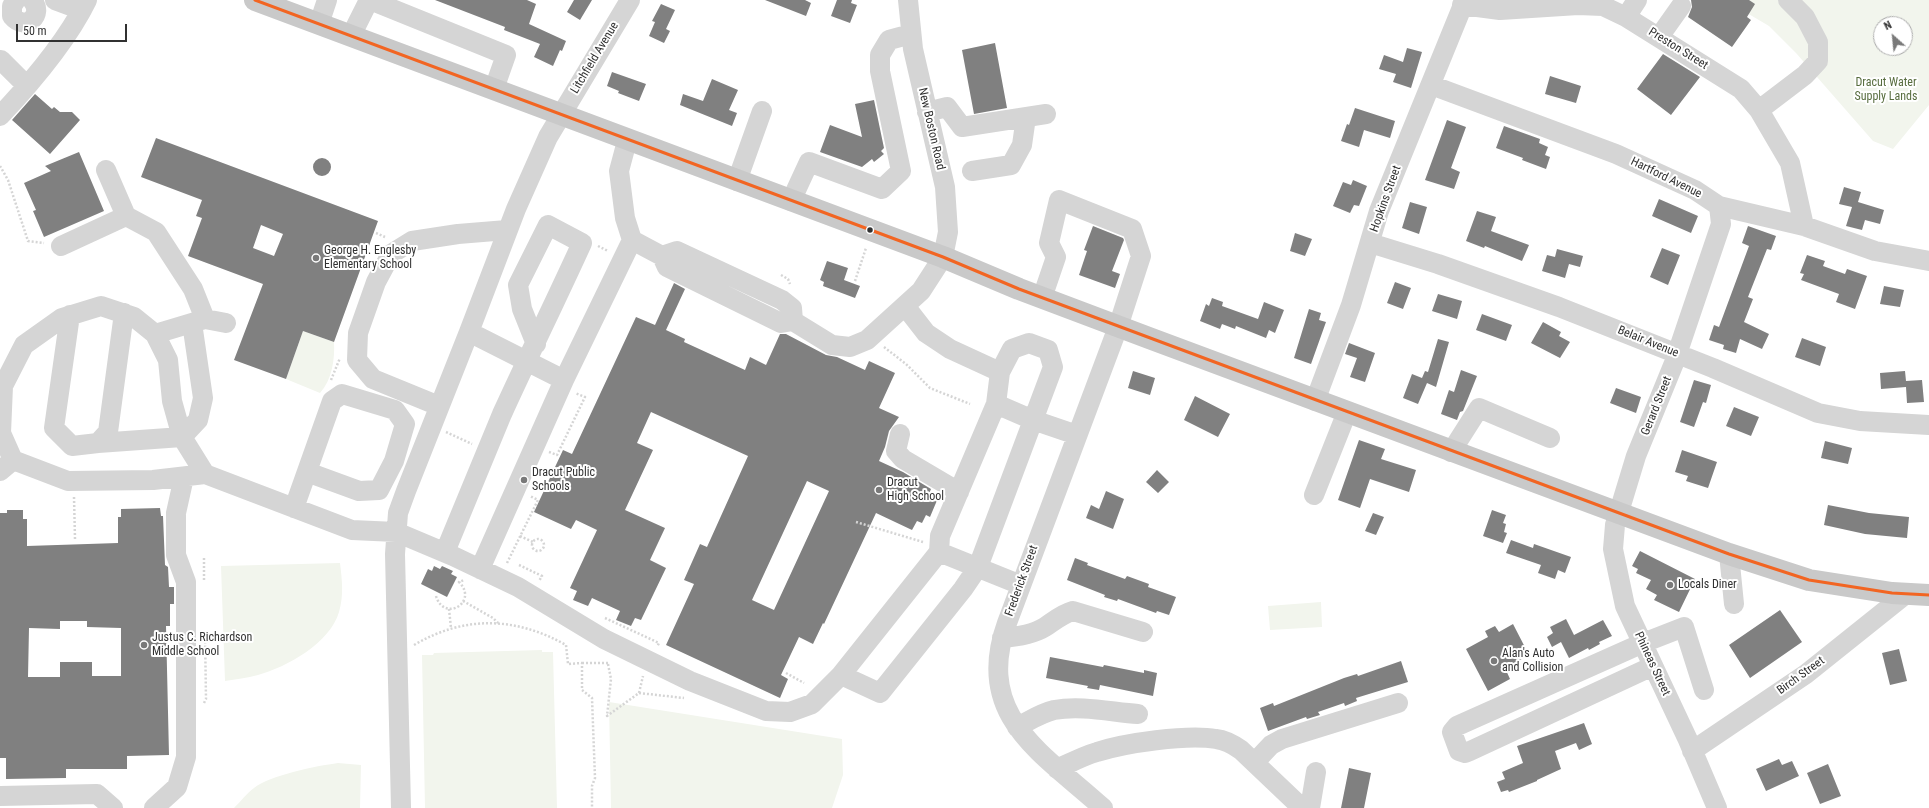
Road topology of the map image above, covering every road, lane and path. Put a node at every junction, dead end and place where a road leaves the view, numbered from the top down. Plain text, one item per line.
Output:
1 (16, 0) edge
2 (55, 0) edge
3 (255, 0) edge
4 (327, 0) edge
5 (370, 0) edge
6 (630, 0) edge
7 (908, 0) edge
8 (1638, 0) edge
9 (1788, 0) edge
10 (38, 1) edge
11 (1463, 3) edge
12 (84, 5) edge
13 (1681, 6) dead end
14 (1626, 17) junction
15 (319, 24) junction
16 (912, 34) junction
17 (351, 36) junction
18 (1659, 38) junction
19 (0, 61) edge
20 (26, 85) junction
21 (1431, 85) junction
22 (494, 89) junction
23 (1759, 110) junction
24 (762, 111) dead end
25 (927, 112) junction
26 (1046, 114) dead end
27 (0, 116) edge
28 (561, 116) junction
29 (1026, 117) junction
30 (627, 140) junction
31 (0, 166) edge
32 (106, 170) dead end
33 (972, 171) dead end
34 (737, 181) junction
35 (791, 201) junction
36 (1719, 206) junction
37 (126, 216) junction
38 (1804, 226) junction
39 (507, 230) junction
40 (632, 240) junction
41 (1370, 243) junction
42 (61, 246) joint
43 (866, 248) dead end
44 (943, 257) junction
45 (1929, 261) edge
46 (855, 281) dead end
47 (1042, 298) junction
48 (905, 306) junction
49 (124, 313) junction
50 (70, 315) junction
51 (198, 321) junction
52 (226, 323) dead end
53 (1118, 326) junction
54 (469, 332) junction
55 (155, 334) junction
56 (878, 342) dead end
57 (536, 344) junction
58 (1677, 354) junction
59 (340, 358) dead end
60 (528, 361) junction
61 (1000, 372) junction
62 (564, 380) junction
63 (329, 386) dead end
64 (585, 397) dead end
65 (1315, 401) junction
66 (970, 404) dead end
67 (996, 404) junction
68 (440, 406) junction
69 (1346, 412) junction
70 (1033, 420) junction
71 (1929, 426) edge
72 (444, 432) dead end
73 (900, 434) dead end
74 (1077, 435) junction
75 (182, 437) junction
76 (1550, 438) dead end
77 (98, 443) junction
78 (475, 445) dead end
79 (546, 451) dead end
80 (1451, 452) junction
81 (7, 465) edge
82 (307, 472) junction
83 (205, 474) junction
84 (184, 477) junction
85 (959, 492) junction
86 (526, 494) dead end
87 (74, 495) dead end
88 (1314, 495) dead end
89 (294, 508) junction
90 (1618, 514) junction
91 (856, 522) dead end
92 (396, 532) junction
93 (520, 536) junction
94 (75, 539) dead end
95 (533, 542) junction
96 (934, 548) junction
97 (445, 552) junction
98 (1729, 554) junction
99 (519, 565) dead end
100 (978, 567) junction
101 (480, 569) junction
102 (501, 579) junction
103 (459, 582) dead end
104 (537, 585) dead end
105 (1021, 585) junction
106 (1906, 594) junction
107 (1929, 595) edge
108 (436, 596) dead end
109 (463, 601) junction
110 (1734, 604) dead end
111 (449, 609) junction
112 (602, 617) dead end
113 (498, 623) junction
114 (451, 628) junction
115 (1143, 632) dead end
116 (1002, 638) junction
117 (1643, 643) junction
118 (411, 646) dead end
119 (655, 651) dead end
120 (615, 659) dead end
121 (582, 663) junction
122 (608, 664) junction
123 (1653, 666) junction
124 (644, 673) dead end
125 (786, 673) dead end
126 (841, 675) junction
127 (804, 683) dead end
128 (1704, 690) dead end
129 (639, 693) junction
130 (685, 698) dead end
131 (1398, 703) dead end
132 (1138, 714) dead end
133 (1017, 727) junction
134 (1692, 751) junction
135 (1255, 762) junction
136 (1057, 768) junction
137 (1316, 772) dead end
138 (0, 796) edge
139 (113, 808) edge
140 (154, 808) edge
141 (401, 808) edge
142 (592, 808) edge
143 (1102, 808) edge
144 (1302, 808) edge
145 (1310, 808) edge
146 (1717, 808) edge

1 - 10 street
2 - 12 street
3 - 15 main road
4 - 15 street
5 - 17 street
5 - 22 street
6 - 28 street, Litchfield Avenue
7 - 16 street, New Boston Road
8 - 14 street
9 - 23 street
11 - 14 street, Preston Street
11 - 21 street, Hopkins Street
12 - 20 street
13 - 18 street
14 - 18 street, Preston Street
15 - 17 main road
16 - 25 street, New Boston Road
16 - 35 street
17 - 22 main road
18 - 23 street, Preston Street
19 - 20 street
20 - 27 street
21 - 36 street, Hartford Avenue
21 - 41 street, Hopkins Street
22 - 28 main road
23 - 38 street, Preston Street
24 - 34 street
25 - 29 street
25 - 44 street, New Boston Road
26 - 29 street
28 - 30 main road
28 - 39 street, Litchfield Avenue
29 - 33 street
30 - 34 main road
30 - 40 street
31 - 42 path
32 - 37 street
34 - 35 main road
35 - 44 main road
36 - 38 street, Hartford Avenue
36 - 58 street, Gerard Street
37 - 42 street
37 - 51 street
38 - 45 street, Hartford Avenue
39 - 54 street, Litchfield Avenue
39 - 68 street
40 - 48 street
40 - 62 street
41 - 58 street, Belair Avenue
41 - 65 street, Hopkins Street
43 - 46 path
44 - 47 main road
44 - 48 street
47 - 53 main road
47 - 53 street, Frederick Street
48 - 61 street
49 - 50 street
49 - 55 street
49 - 77 street
50 - 77 street
50 - 81 street
51 - 52 street
51 - 55 street
51 - 75 street
53 - 65 main road
53 - 74 street, Frederick Street
54 - 60 street
54 - 68 street, Litchfield Avenue
55 - 75 street
56 - 66 path
57 - 57 street
57 - 60 street
58 - 71 street, Belair Avenue
58 - 90 street, Gerard Street
59 - 63 path
60 - 62 street
60 - 97 street
61 - 67 street
61 - 70 street
62 - 101 street
64 - 79 path
65 - 69 main road
67 - 70 street
67 - 85 street
68 - 92 street, Litchfield Avenue
69 - 80 main road
69 - 88 street
70 - 74 street
70 - 100 street
72 - 78 path
73 - 85 street
74 - 105 street, Frederick Street
75 - 77 street
75 - 83 street
76 - 80 street
80 - 90 main road
81 - 84 street
82 - 82 street
82 - 89 street
83 - 84 street
83 - 89 street
84 - 140 street
85 - 96 street
86 - 93 path
87 - 94 path
89 - 92 street
90 - 98 main road
90 - 117 street, Phineas Street
91 - 96 path
92 - 97 street
92 - 141 street, Litchfield Avenue
93 - 95 path
93 - 102 path
95 - 95 path
96 - 100 street
96 - 126 street
97 - 101 street
98 - 106 main road
98 - 110 street
99 - 104 path
100 - 105 street
100 - 126 street
101 - 102 street
102 - 126 street
103 - 109 path
105 - 116 street, Frederick Street
106 - 107 main road
106 - 134 street, Birch Street
108 - 111 path
109 - 111 path
109 - 113 path
111 - 114 path
112 - 119 path
113 - 114 path
113 - 121 path
114 - 118 path
115 - 116 street
116 - 133 street, Frederick Street
117 - 123 street, Phineas Street
117 - 123 street
117 - 128 street
120 - 122 path
121 - 122 path
121 - 142 path
122 - 129 path
123 - 134 street, Phineas Street
124 - 129 path
125 - 127 path
129 - 130 path
131 - 135 street
132 - 133 street
133 - 136 street, Frederick Street
134 - 146 street, Phineas Street
135 - 136 street
135 - 144 street
136 - 143 street, Frederick Street
137 - 145 street
138 - 139 street

